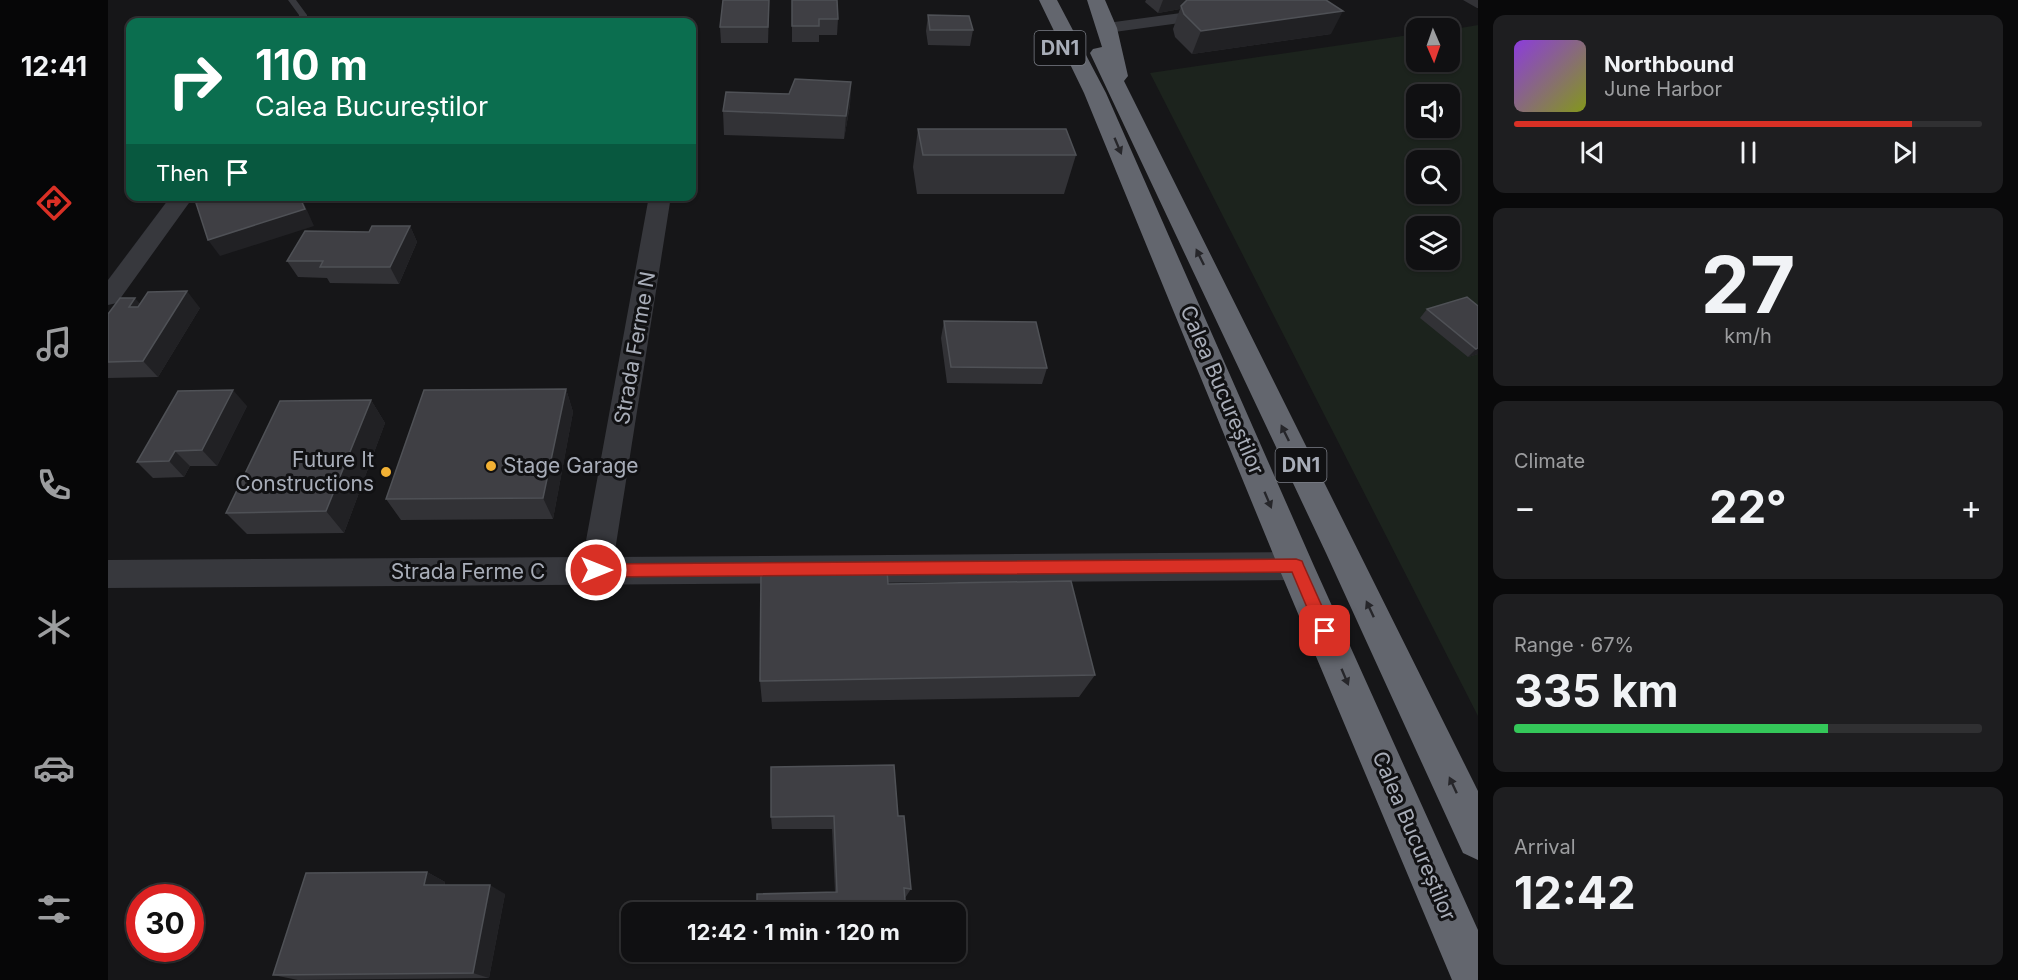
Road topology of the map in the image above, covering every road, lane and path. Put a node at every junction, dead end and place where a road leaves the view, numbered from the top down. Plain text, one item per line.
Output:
1 (292, 0) edge
2 (1030, 0) edge
3 (1048, 0) edge
4 (1096, 0) edge
5 (1233, 11) edge
6 (303, 18) edge
7 (1097, 29) junction
8 (1108, 93) junction
9 (179, 201) edge
10 (659, 201) edge
11 (108, 297) edge
12 (1296, 566) junction
13 (596, 570) junction
14 (108, 574) edge
15 (1478, 838) edge
16 (1476, 980) edge

1 - 6 lane
2 - 8 highway, DN1
3 - 8 highway, Calea Bucureștilor / DN1
4 - 7 highway, DN1
5 - 7 street
7 - 8 highway, Calea Bucureștilor / DN1
8 -> 12 highway, Calea Bucureștilor / DN1
15 -> 8 highway, Calea Bucureștilor / DN1
9 - 11 street
10 - 13 street, Strada Ferme N
12 - 13 street, Strada Ferme C
12 -> 16 highway, Calea Bucureștilor / DN1
13 - 14 street, Strada Ferme C

